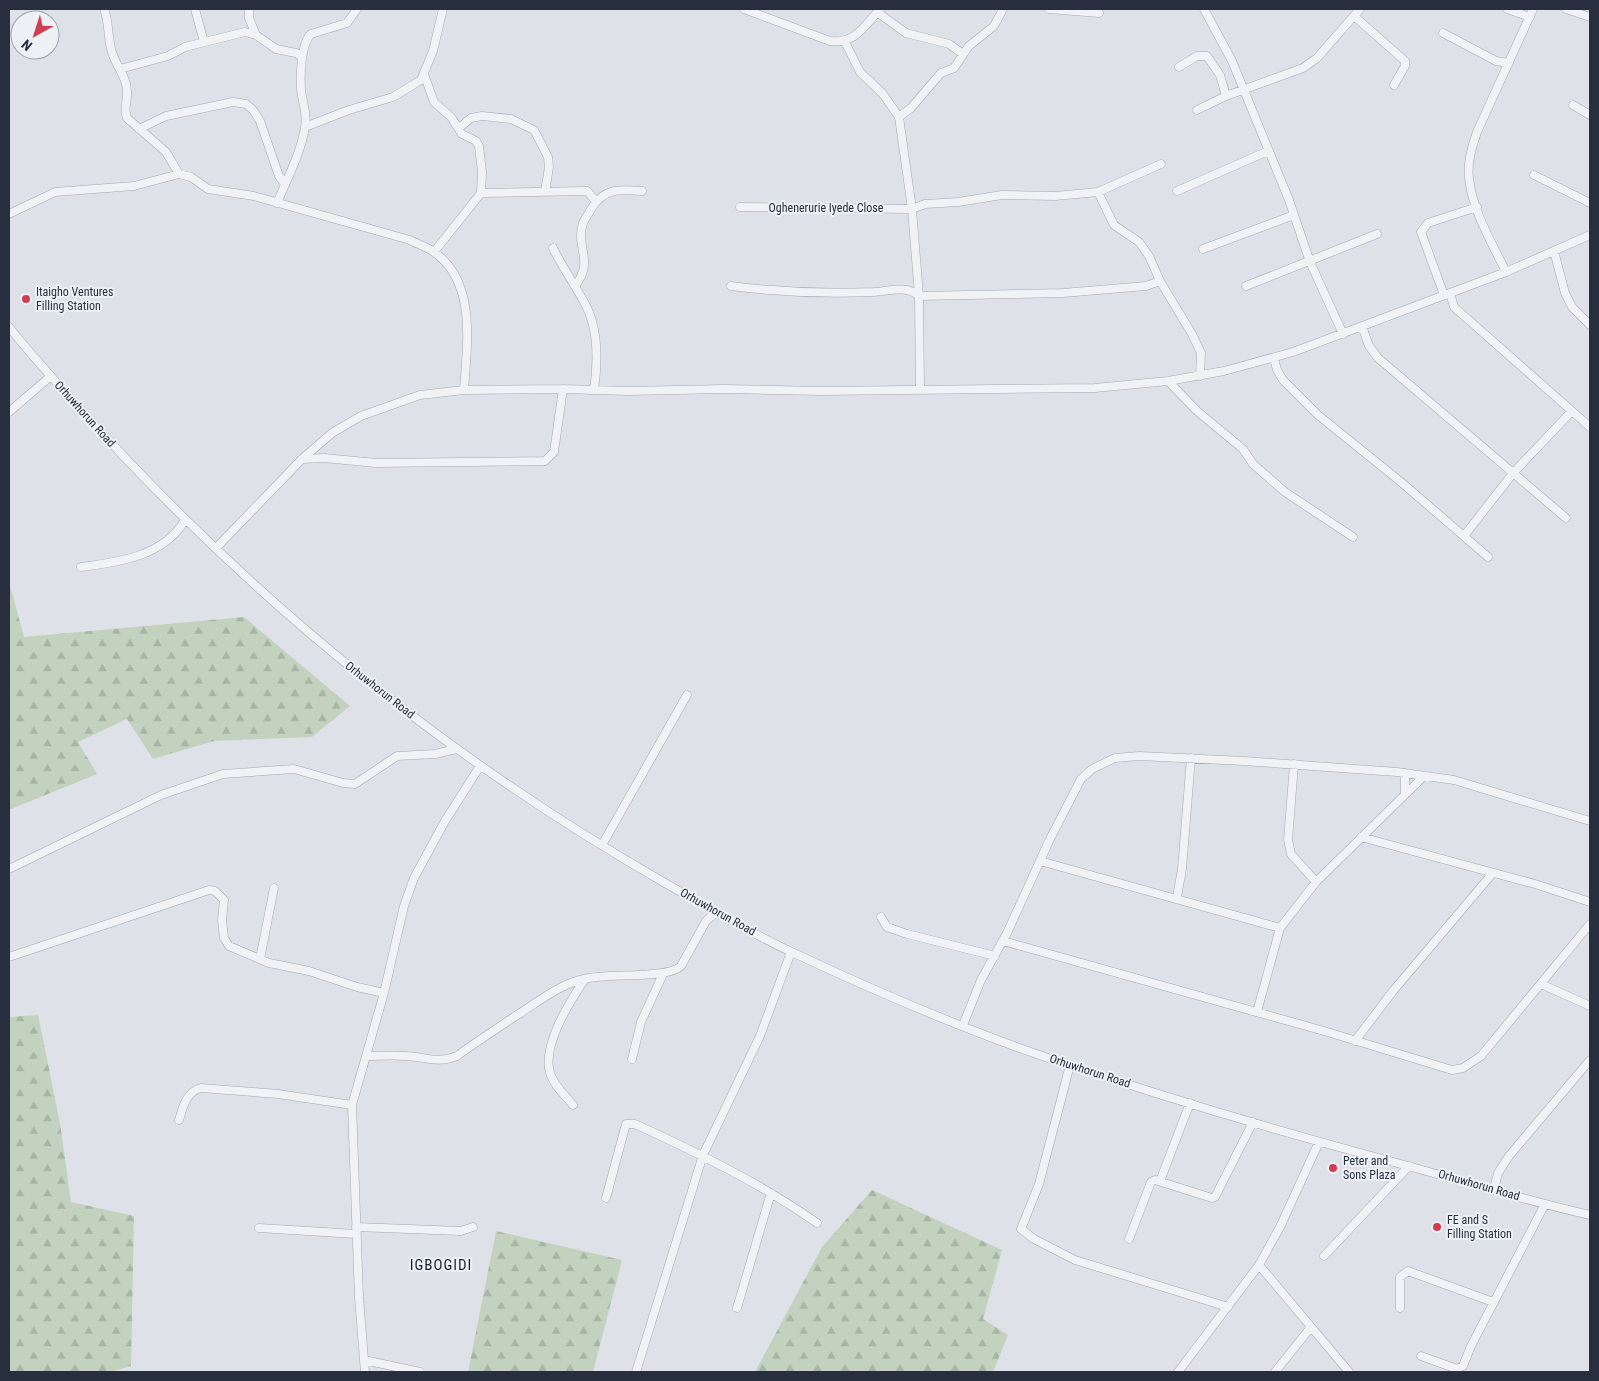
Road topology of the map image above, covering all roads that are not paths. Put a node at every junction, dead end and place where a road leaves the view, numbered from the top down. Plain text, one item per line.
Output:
1 (104, 9) edge
2 (195, 9) edge
3 (249, 9) edge
4 (357, 9) edge
5 (443, 9) edge
6 (744, 9) edge
7 (1003, 9) edge
8 (1049, 9) edge
9 (1204, 9) edge
10 (1360, 9) edge
11 (1507, 9) edge
12 (1534, 9) edge
13 (1566, 9) edge
14 (878, 10) edge
15 (1099, 13) dead end
16 (1354, 16) junction
17 (1590, 16) edge
18 (1530, 17) junction
19 (1443, 33) dead end
20 (256, 35) junction
21 (204, 42) junction
22 (845, 42) junction
23 (963, 54) junction
24 (302, 57) junction
25 (1510, 64) junction
26 (1179, 66) dead end
27 (120, 69) junction
28 (424, 74) junction
29 (1394, 85) dead end
30 (1244, 90) junction
31 (1226, 96) junction
32 (1574, 105) dead end
33 (1197, 110) dead end
34 (1590, 115) edge
35 (899, 117) junction
36 (305, 128) junction
37 (459, 128) junction
38 (139, 129) junction
39 (1268, 151) junction
40 (1161, 164) dead end
41 (178, 174) junction
42 (1534, 175) dead end
43 (285, 184) junction
44 (642, 191) dead end
45 (1177, 191) dead end
46 (545, 192) junction
47 (1098, 192) junction
48 (481, 193) junction
49 (596, 201) junction
50 (277, 203) junction
51 (1590, 203) edge
52 (740, 207) dead end
53 (1476, 207) junction
54 (912, 209) junction
55 (9, 214) edge
56 (1294, 215) junction
57 (1377, 234) dead end
58 (1590, 235) edge
59 (553, 248) dead end
60 (1203, 249) dead end
61 (1554, 251) junction
62 (434, 252) junction
63 (1310, 262) junction
64 (1506, 272) junction
65 (1160, 281) junction
66 (574, 286) junction
67 (730, 286) dead end
68 (1246, 286) dead end
69 (1447, 294) junction
70 (919, 296) junction
71 (1590, 325) edge
72 (1362, 326) junction
73 (9, 327) edge
74 (1343, 334) junction
75 (1274, 358) junction
76 (51, 376) junction
77 (1200, 376) junction
78 (1168, 381) junction
79 (563, 389) junction
80 (920, 389) junction
81 (464, 390) junction
82 (594, 390) junction
83 (1572, 411) junction
84 (9, 412) edge
85 (1590, 427) edge
86 (302, 459) junction
87 (1514, 472) junction
88 (1566, 518) dead end
89 (185, 520) junction
90 (1464, 536) junction
91 (1353, 537) dead end
92 (216, 548) junction
93 (1488, 557) dead end
94 (81, 568) dead end
95 (687, 695) dead end
96 (456, 749) junction
97 (1191, 758) junction
98 (1294, 764) junction
99 (480, 766) junction
100 (1405, 773) junction
101 (1424, 776) junction
102 (1405, 792) junction
103 (1590, 821) edge
104 (1361, 837) junction
105 (602, 845) junction
106 (1040, 861) junction
107 (9, 869) edge
108 (1492, 874) junction
109 (1316, 882) junction
110 (274, 888) dead end
111 (1177, 897) junction
112 (1590, 902) edge
113 (716, 912) junction
114 (881, 917) dead end
115 (1590, 924) edge
116 (1280, 928) junction
117 (1003, 941) junction
118 (791, 952) junction
119 (995, 956) junction
120 (9, 957) edge
121 (260, 959) junction
122 (663, 974) junction
123 (585, 979) junction
124 (1541, 984) junction
125 (384, 993) junction
126 (1590, 1006) edge
127 (1258, 1012) junction
128 (963, 1025) junction
129 (1355, 1041) junction
130 (366, 1056) junction
131 (632, 1059) dead end
132 (1590, 1060) edge
133 (1070, 1065) junction
134 (1190, 1103) junction
135 (352, 1105) junction
136 (573, 1105) dead end
137 (179, 1120) dead end
138 (1253, 1122) junction
139 (1319, 1142) junction
140 (703, 1155) junction
141 (1409, 1166) junction
142 (1160, 1181) junction
143 (1494, 1189) junction
144 (771, 1193) junction
145 (606, 1198) dead end
146 (1545, 1204) junction
147 (1590, 1216) edge
148 (817, 1223) dead end
149 (259, 1228) dead end
150 (473, 1228) dead end
151 (356, 1231) junction
152 (1129, 1239) dead end
153 (1324, 1256) dead end
154 (1259, 1265) junction
155 (1493, 1302) junction
156 (1228, 1307) junction
157 (737, 1308) dead end
158 (1400, 1308) dead end
159 (1311, 1328) junction
160 (1421, 1356) dead end
161 (364, 1360) junction
162 (364, 1372) edge
163 (420, 1372) edge
164 (636, 1372) edge
165 (1178, 1372) edge
166 (1275, 1372) edge
167 (1349, 1372) edge

1 - 27 street
2 - 21 street
3 - 20 street
4 - 24 street
5 - 28 street
6 - 22 street
7 - 23 street
8 - 15 street
9 - 30 street
10 - 16 street
11 - 18 street
12 - 18 street
13 - 17 street
14 - 22 street
14 - 23 street
16 - 29 street
16 - 30 street
18 - 25 street
19 - 25 street
20 - 21 street
20 - 24 street
21 - 27 street
22 - 35 street
23 - 35 street
24 - 36 street
25 - 53 street
26 - 31 street
27 - 38 street
28 - 36 street
28 - 37 street
30 - 31 street
30 - 39 street
31 - 33 street
32 - 34 street
35 - 54 street
36 - 43 street
37 - 46 street
37 - 48 street
38 - 41 street
38 - 43 street
39 - 45 street
39 - 56 street
40 - 47 street, Oghenerurie Iyede Close
41 - 50 street
41 - 55 street
42 - 51 street
43 - 50 street
44 - 49 street
46 - 48 street
46 - 49 street
47 - 54 street, Oghenerurie Iyede Close
47 - 65 street
48 - 62 street
49 - 66 street
50 - 62 street
52 - 54 street, Oghenerurie Iyede Close
53 - 64 street
53 - 69 street
54 - 70 street
56 - 60 street
56 - 63 street
57 - 63 street
58 - 61 street
59 - 66 street
61 - 64 street
61 - 71 street
62 - 81 street
63 - 68 street
63 - 74 street
64 - 69 street
65 - 70 street
65 - 77 street
66 - 82 street
67 - 70 street
69 - 72 street
69 - 83 street
70 - 80 street
72 - 74 street
72 - 87 street
73 - 76 street, Orhuwhorun Road
74 - 75 street
75 - 77 street
75 - 90 street
76 - 84 street
76 - 89 street, Orhuwhorun Road
77 - 78 street
78 - 80 street
78 - 91 street
79 - 81 street
79 - 82 street
79 - 86 street
80 - 82 street
81 - 86 street
83 - 85 street
83 - 87 street
86 - 92 street
87 - 88 street
87 - 90 street
89 - 92 street, Orhuwhorun Road
89 - 94 street
90 - 93 street
92 - 96 street, Orhuwhorun Road
95 - 105 street
96 - 99 street, Orhuwhorun Road
96 - 107 street
97 - 98 street
97 - 106 street
97 - 111 street
98 - 100 street
98 - 109 street
99 - 105 street, Orhuwhorun Road
99 - 125 street
100 - 101 street
100 - 102 street
101 - 102 street
101 - 103 street
102 - 104 street
104 - 108 street
104 - 109 street
105 - 113 street, Orhuwhorun Road
106 - 111 street
106 - 117 street
108 - 112 street
108 - 129 street
109 - 116 street
110 - 121 street
111 - 116 street
113 - 118 street, Orhuwhorun Road
113 - 122 street
114 - 119 street
115 - 124 street
116 - 127 street
117 - 119 street
117 - 127 street
118 - 128 street, Orhuwhorun Road
118 - 140 street
119 - 128 street
120 - 121 street
121 - 125 street
122 - 123 street
122 - 131 street
123 - 130 street
123 - 136 street
124 - 126 street
124 - 129 street
125 - 130 street
127 - 129 street
128 - 133 street, Orhuwhorun Road
130 - 135 street
132 - 143 street
133 - 134 street, Orhuwhorun Road
133 - 156 street
134 - 138 street, Orhuwhorun Road
134 - 142 street
135 - 137 street
135 - 151 street
138 - 139 street, Orhuwhorun Road
138 - 142 street
139 - 141 street, Orhuwhorun Road
139 - 154 street
140 - 144 street
140 - 145 street
140 - 164 street
141 - 143 street, Orhuwhorun Road
141 - 153 street
142 - 152 street
143 - 146 street, Orhuwhorun Road
144 - 148 street
144 - 157 street
146 - 147 street, Orhuwhorun Road
146 - 155 street
149 - 151 street
150 - 151 street
151 - 161 street
154 - 156 street
154 - 159 street
155 - 158 street
155 - 160 street
156 - 165 street
159 - 166 street
159 - 167 street
161 - 162 street
161 - 163 street

